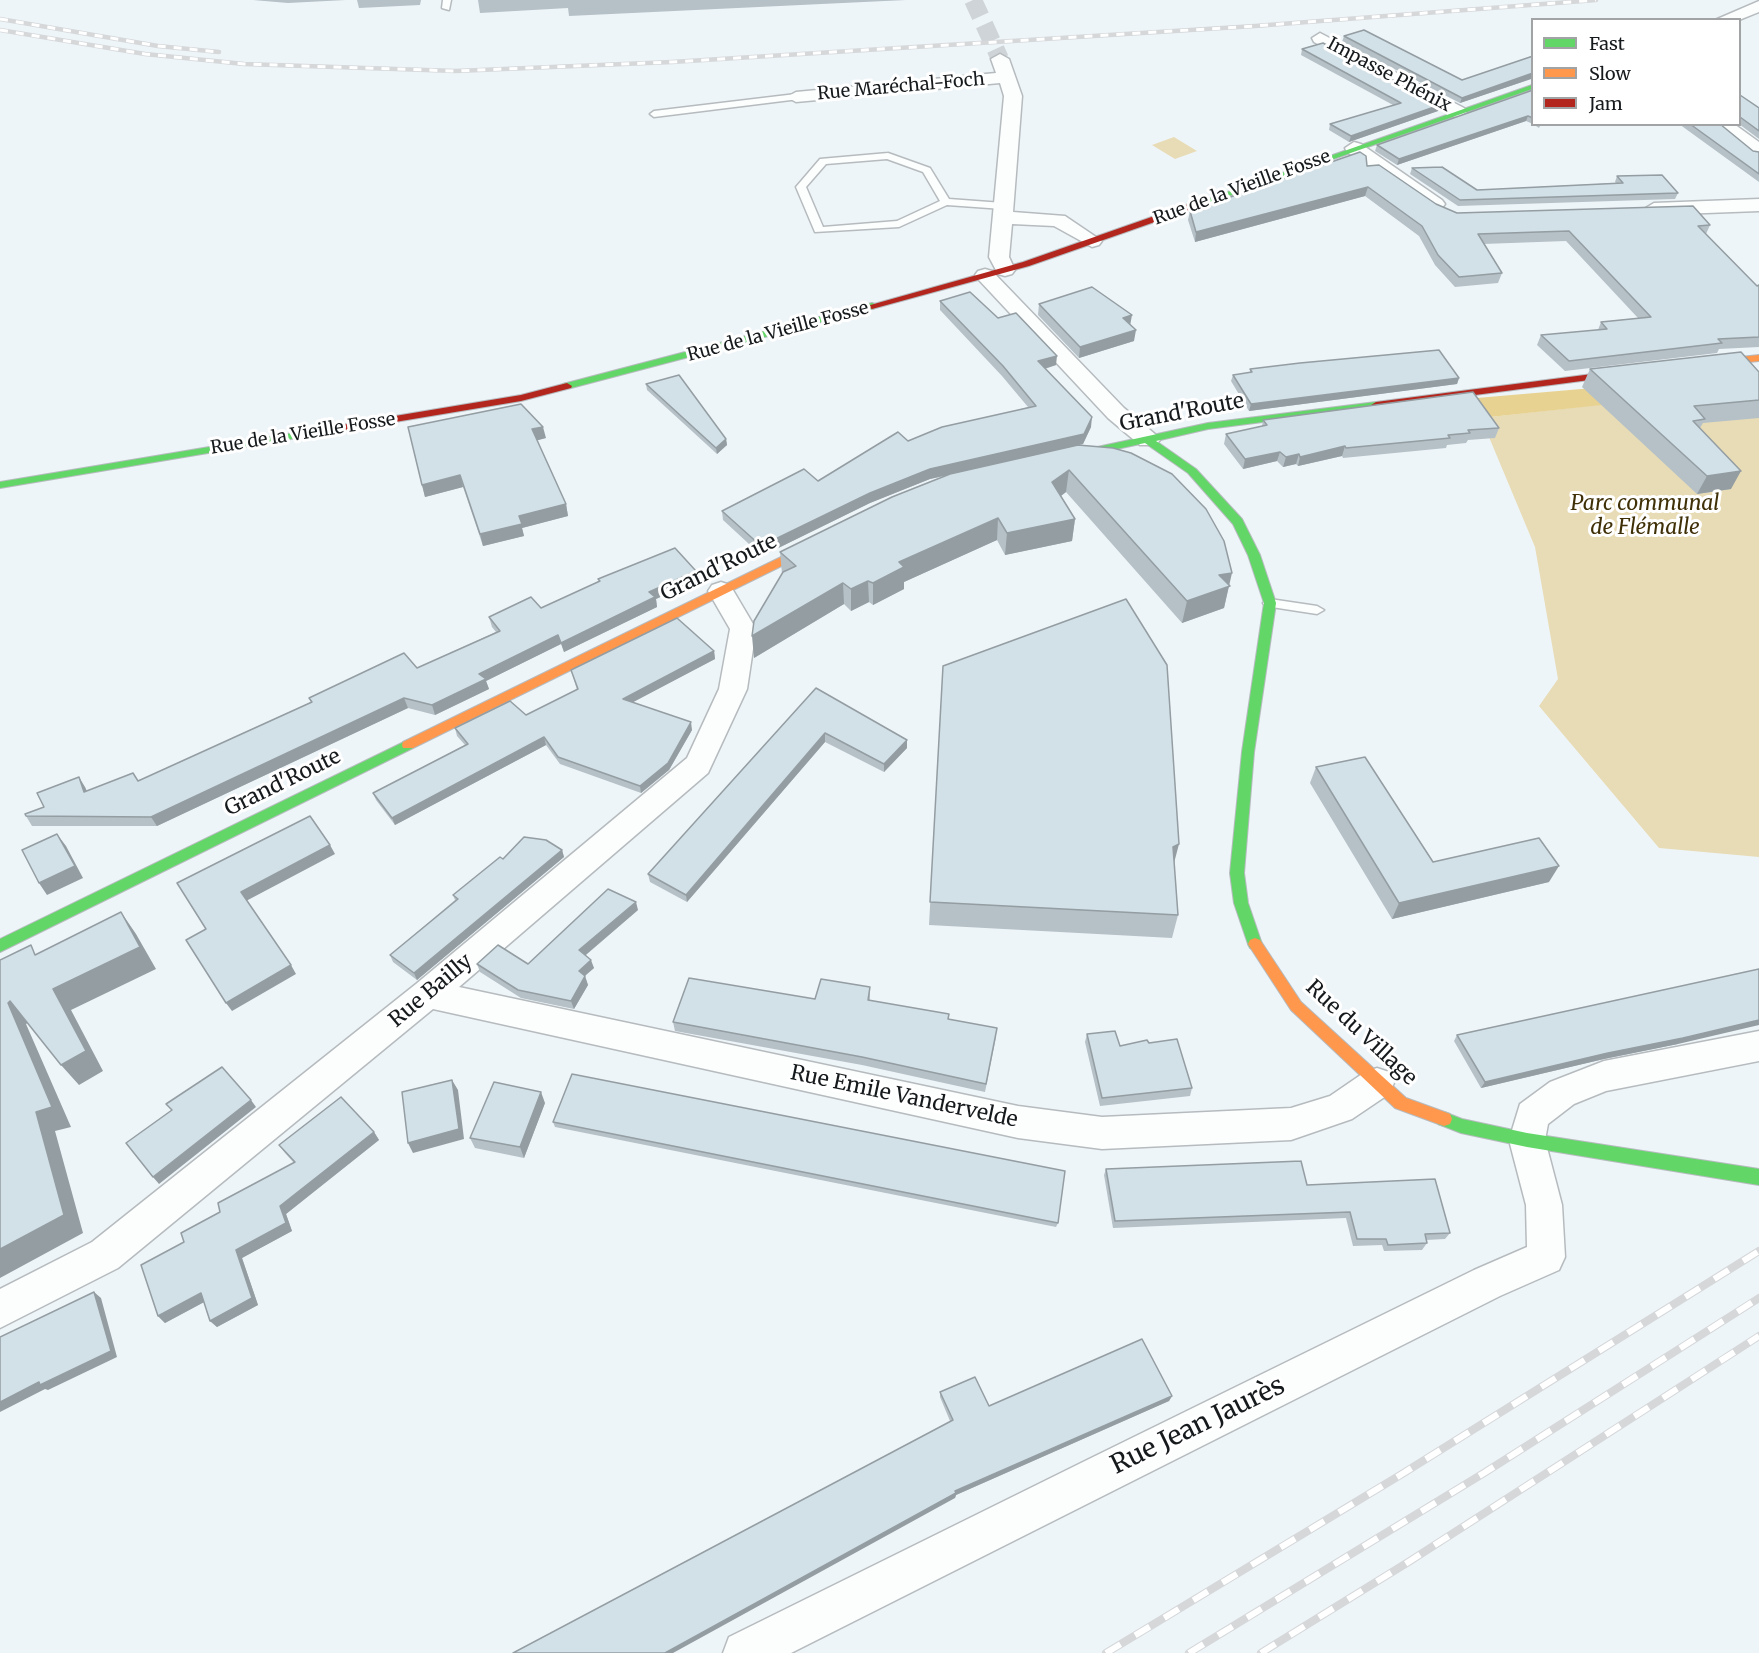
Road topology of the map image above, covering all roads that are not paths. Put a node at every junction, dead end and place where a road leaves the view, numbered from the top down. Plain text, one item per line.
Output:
1 (1759, 6) edge
2 (1728, 18) edge
3 (1320, 38) dead end
4 (1531, 88) edge
5 (796, 97) joint
6 (1458, 112) junction
7 (654, 114) dead end
8 (1725, 126) edge
9 (1354, 148) junction
10 (1759, 152) edge
11 (946, 202) junction
12 (1759, 205) edge
13 (1633, 210) edge
14 (1003, 212) junction
15 (1454, 214) edge
16 (1092, 241) junction
17 (995, 272) junction
18 (1759, 358) edge
19 (1685, 366) edge
20 (1640, 371) edge
21 (1148, 440) junction
22 (1051, 460) edge
23 (0, 485) edge
24 (838, 532) edge
25 (721, 591) junction
26 (1270, 603) junction
27 (1317, 610) dead end
28 (0, 946) edge
29 (428, 994) junction
30 (1759, 1046) edge
31 (1377, 1083) junction
32 (1527, 1140) junction
33 (1759, 1176) edge
34 (0, 1309) edge
35 (745, 1653) edge

1 - 2 street
3 - 6 street, Impasse Phénix
4 - 6 street, Rue de la Vieille Fosse
5 - 7 lane
5 - 14 street, Rue Maréchal-Foch
6 - 9 street, Rue de la Vieille Fosse
8 - 10 street
9 - 15 street
9 - 16 street, Rue de la Vieille Fosse
11 - 11 lane
11 - 14 lane
12 - 13 street
14 - 16 street
14 - 17 street, Rue Maréchal-Foch
16 - 17 street, Rue de la Vieille Fosse
17 - 21 street
17 - 23 street, Rue de la Vieille Fosse
18 - 19 street
20 - 21 street, Grand'Route
21 - 22 street, Grand'Route
21 - 26 street, Rue du Village
24 - 25 street, Grand'Route
25 - 28 street, Grand'Route
25 - 29 street, Rue Bailly
26 - 27 lane
26 - 31 street, Rue du Village
29 - 31 street, Rue Emile Vandervelde
29 - 34 street, Rue Bailly
30 - 32 street
31 - 32 street, Rue du Village
32 - 33 street, Rue du Village
32 - 35 street, Rue Jean Jaurès

